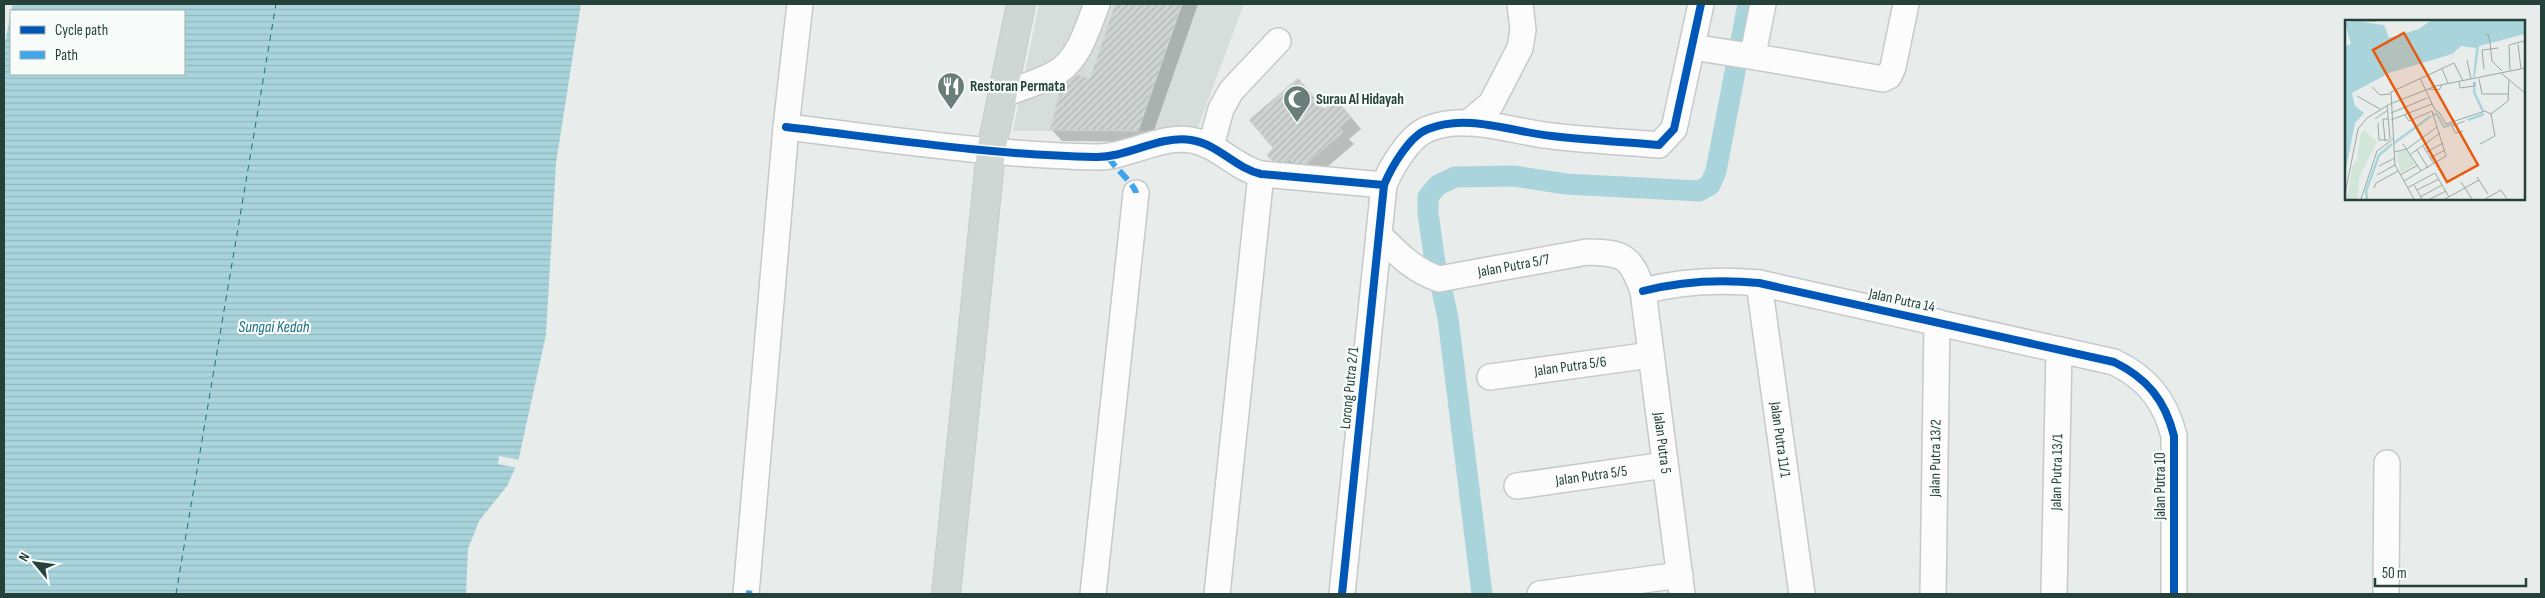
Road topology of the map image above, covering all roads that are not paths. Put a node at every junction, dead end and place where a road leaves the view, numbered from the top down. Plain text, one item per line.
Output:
1 (800, 4) edge
2 (1021, 4) edge
3 (1097, 4) edge
4 (1520, 4) edge
5 (1702, 4) edge
6 (1762, 4) edge
7 (1906, 4) edge
8 (1278, 41) dead end
9 (1692, 47) junction
10 (1740, 54) junction
11 (1001, 95) junction
12 (1468, 122) junction
13 (786, 127) junction
14 (1211, 146) junction
15 (991, 151) junction
16 (1261, 174) junction
17 (1384, 185) junction
18 (1136, 193) dead end
19 (1379, 235) junction
20 (1758, 283) junction
21 (1643, 291) junction
22 (1937, 322) junction
23 (2059, 350) junction
24 (1651, 355) junction
25 (1490, 376) dead end
26 (2148, 384) joint
27 (2387, 462) dead end
28 (1665, 465) junction
29 (1517, 486) dead end
30 (1681, 585) edge
31 (746, 594) edge
32 (946, 594) edge
33 (1093, 594) edge
34 (1216, 594) edge
35 (1342, 594) edge
36 (1540, 594) edge
37 (1802, 594) edge
38 (1933, 594) edge
39 (2054, 594) edge
40 (2174, 594) edge
41 (2386, 594) edge

1 - 13 street
2 - 11 main road
3 - 11 street
4 - 12 street
5 - 9 street
6 - 10 street
7 - 10 street
8 - 14 street
9 - 10 street
9 - 12 street
11 - 15 main road
12 - 17 street
13 - 15 street
13 - 31 street
14 - 15 street
14 - 16 street
15 - 32 main road
16 - 17 street
16 - 34 street
17 - 19 street, Lorong Putra 2/1
18 - 33 street
19 - 21 street, Jalan Putra 5/7
19 - 35 street, Lorong Putra 2/1
20 - 21 street, Jalan Putra 14
20 - 22 street, Jalan Putra 14
20 - 37 street, Jalan Putra 11/1
21 - 24 street, Jalan Putra 5
22 - 23 street, Jalan Putra 14
22 - 38 street, Jalan Putra 13/2
23 - 26 street, Jalan Putra 14
23 - 39 street, Jalan Putra 13/1
24 - 25 street, Jalan Putra 5/6
24 - 28 street, Jalan Putra 5
26 - 40 street, Jalan Putra 10
27 - 41 street
28 - 29 street, Jalan Putra 5/5
28 - 30 street, Jalan Putra 5
30 - 36 street

